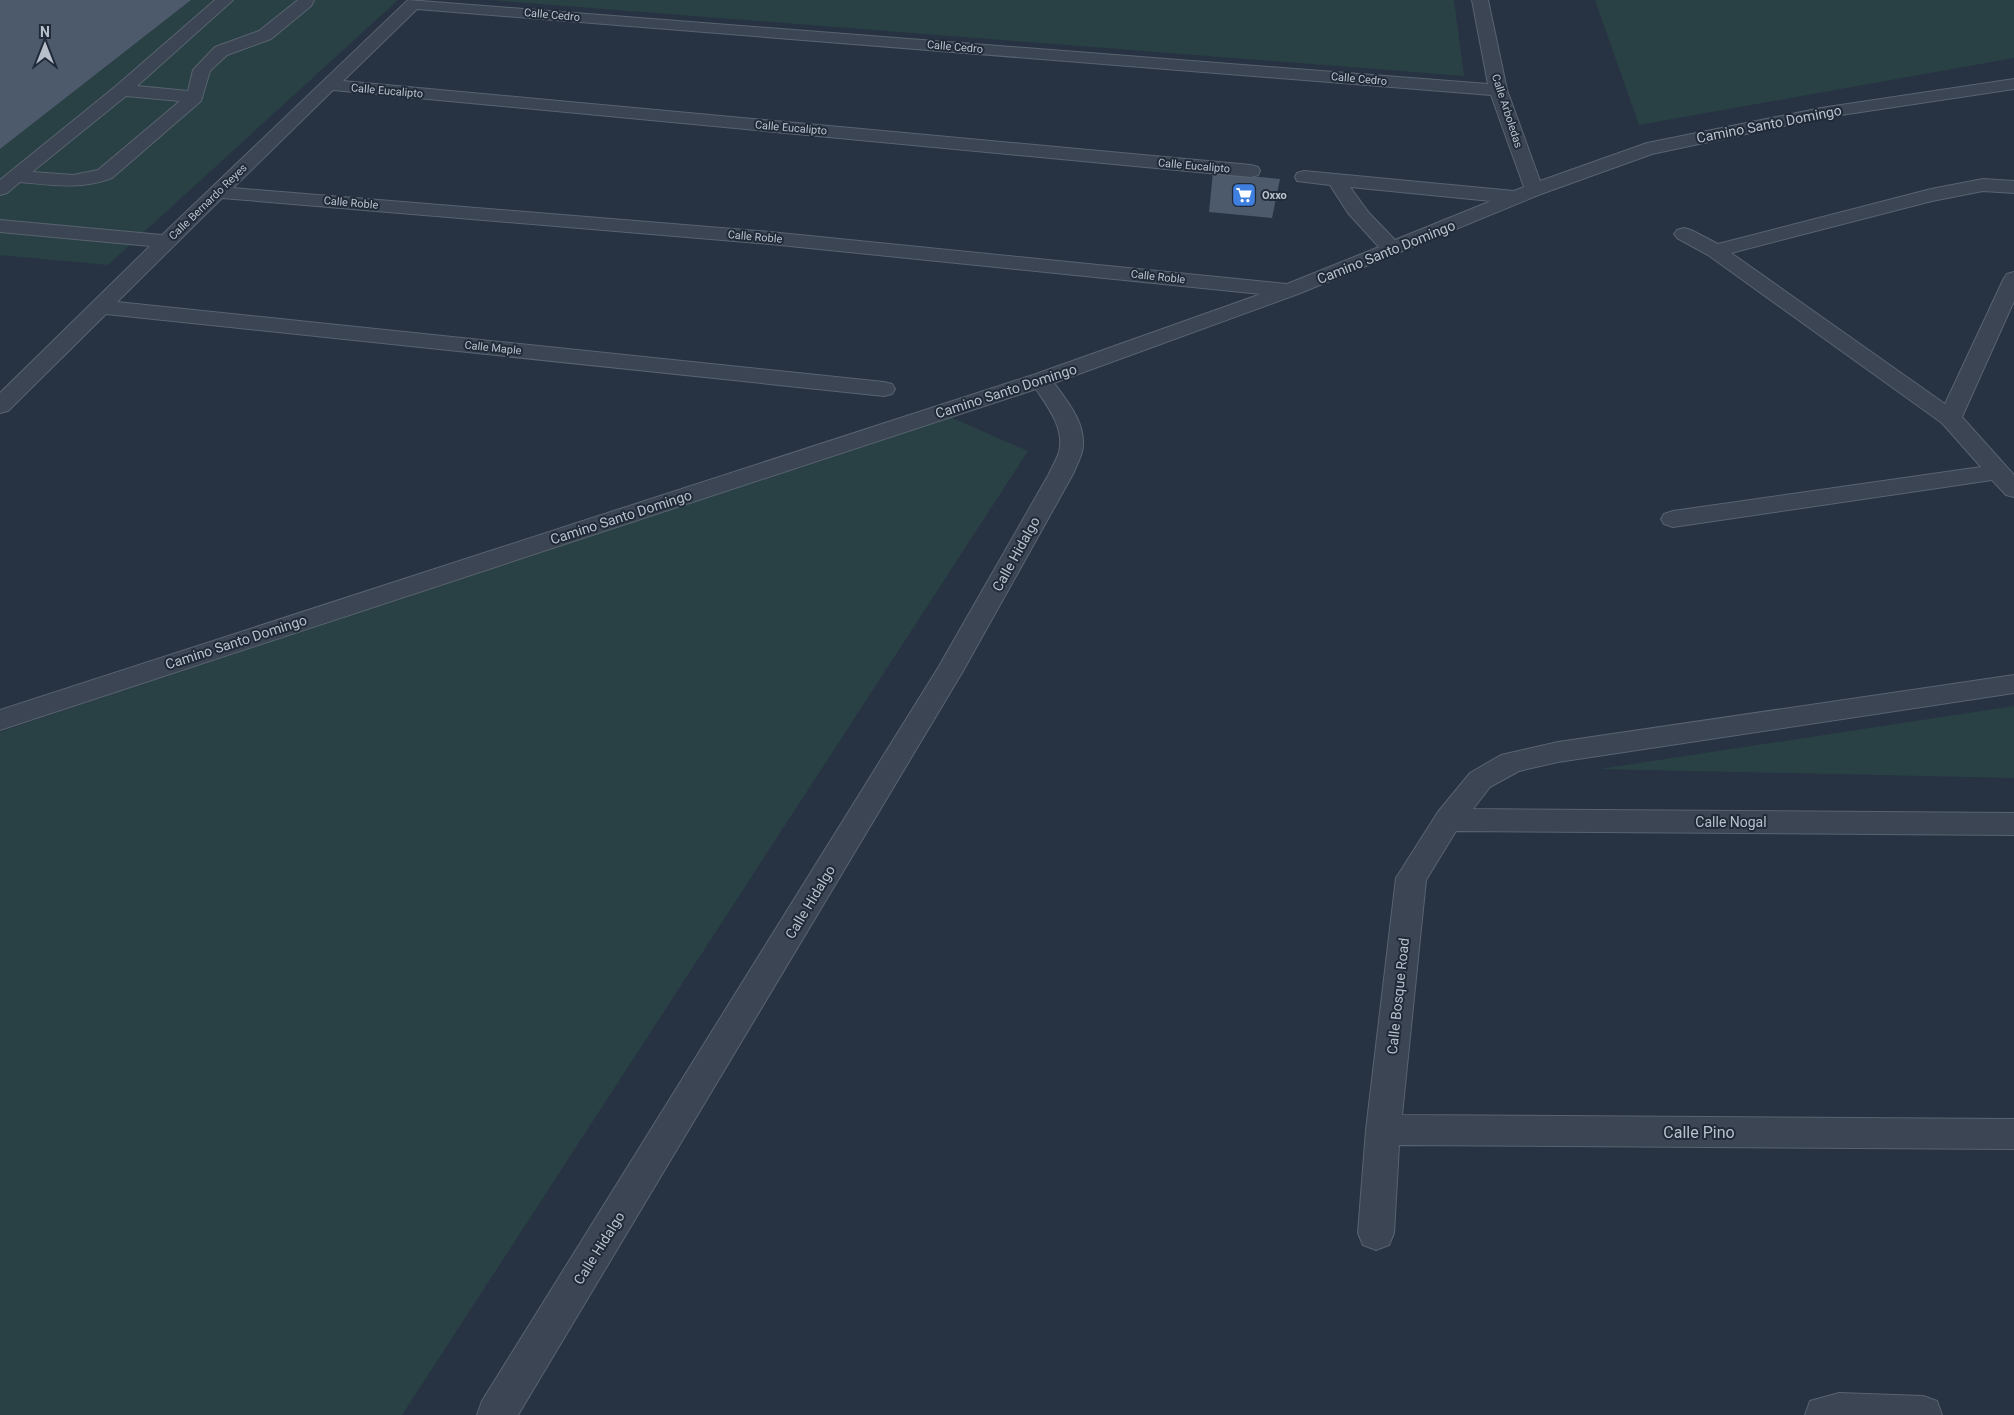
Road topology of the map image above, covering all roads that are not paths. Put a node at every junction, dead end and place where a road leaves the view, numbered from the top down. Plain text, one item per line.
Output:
1 (225, 0) edge
2 (306, 0) edge
3 (1480, 0) edge
4 (415, 2) edge
5 (2014, 84) edge
6 (330, 85) junction
7 (122, 90) junction
8 (1498, 90) junction
9 (195, 96) junction
10 (1251, 172) dead end
11 (16, 176) junction
12 (1304, 177) dead end
13 (1337, 180) junction
14 (2014, 188) edge
15 (0, 189) edge
16 (218, 192) junction
17 (1525, 194) junction
18 (0, 226) edge
19 (1684, 234) dead end
20 (168, 242) junction
21 (1393, 249) junction
22 (1715, 252) junction
23 (2013, 281) edge
24 (1291, 290) junction
25 (103, 307) junction
26 (1041, 380) junction
27 (884, 389) dead end
28 (0, 406) edge
29 (1950, 418) junction
30 (2006, 481) edge
31 (1673, 519) dead end
32 (2014, 684) edge
33 (0, 720) edge
34 (1448, 820) junction
35 (2014, 824) edge
36 (1383, 1130) junction
37 (2014, 1134) edge
38 (1376, 1233) dead end
39 (496, 1415) edge
40 (1824, 1415) edge
41 (1923, 1415) edge

1 - 7 street
2 - 9 street
3 - 8 street, Calle Arboledas
4 - 6 street, Calle Bernardo Reyes
4 - 8 street, Calle Cedro
5 - 17 street, Camino Santo Domingo
6 - 10 street, Calle Eucalipto
6 - 16 street, Calle Bernardo Reyes
7 - 9 street
7 - 11 street
8 - 17 street, Calle Arboledas
9 - 11 street
11 - 15 street
12 - 13 street
13 - 17 street
13 - 21 street
14 - 22 street
16 - 20 street, Calle Bernardo Reyes
16 - 24 street, Calle Roble
17 - 21 street, Camino Santo Domingo
18 - 20 street
19 - 22 street
20 - 25 street, Calle Bernardo Reyes
21 - 24 street, Camino Santo Domingo
22 - 29 street
23 - 29 street
24 - 26 street, Camino Santo Domingo
25 - 27 street, Calle Maple
25 - 28 street, Calle Bernardo Reyes
26 - 33 street, Camino Santo Domingo
26 - 39 street, Calle Hidalgo
29 - 30 street
30 - 31 street
32 - 34 street, Calle Bosque Road
34 - 35 street, Calle Nogal
34 - 36 street, Calle Bosque Road
36 - 37 street, Calle Pino
36 - 38 street, Calle Bosque Road
40 - 41 street

